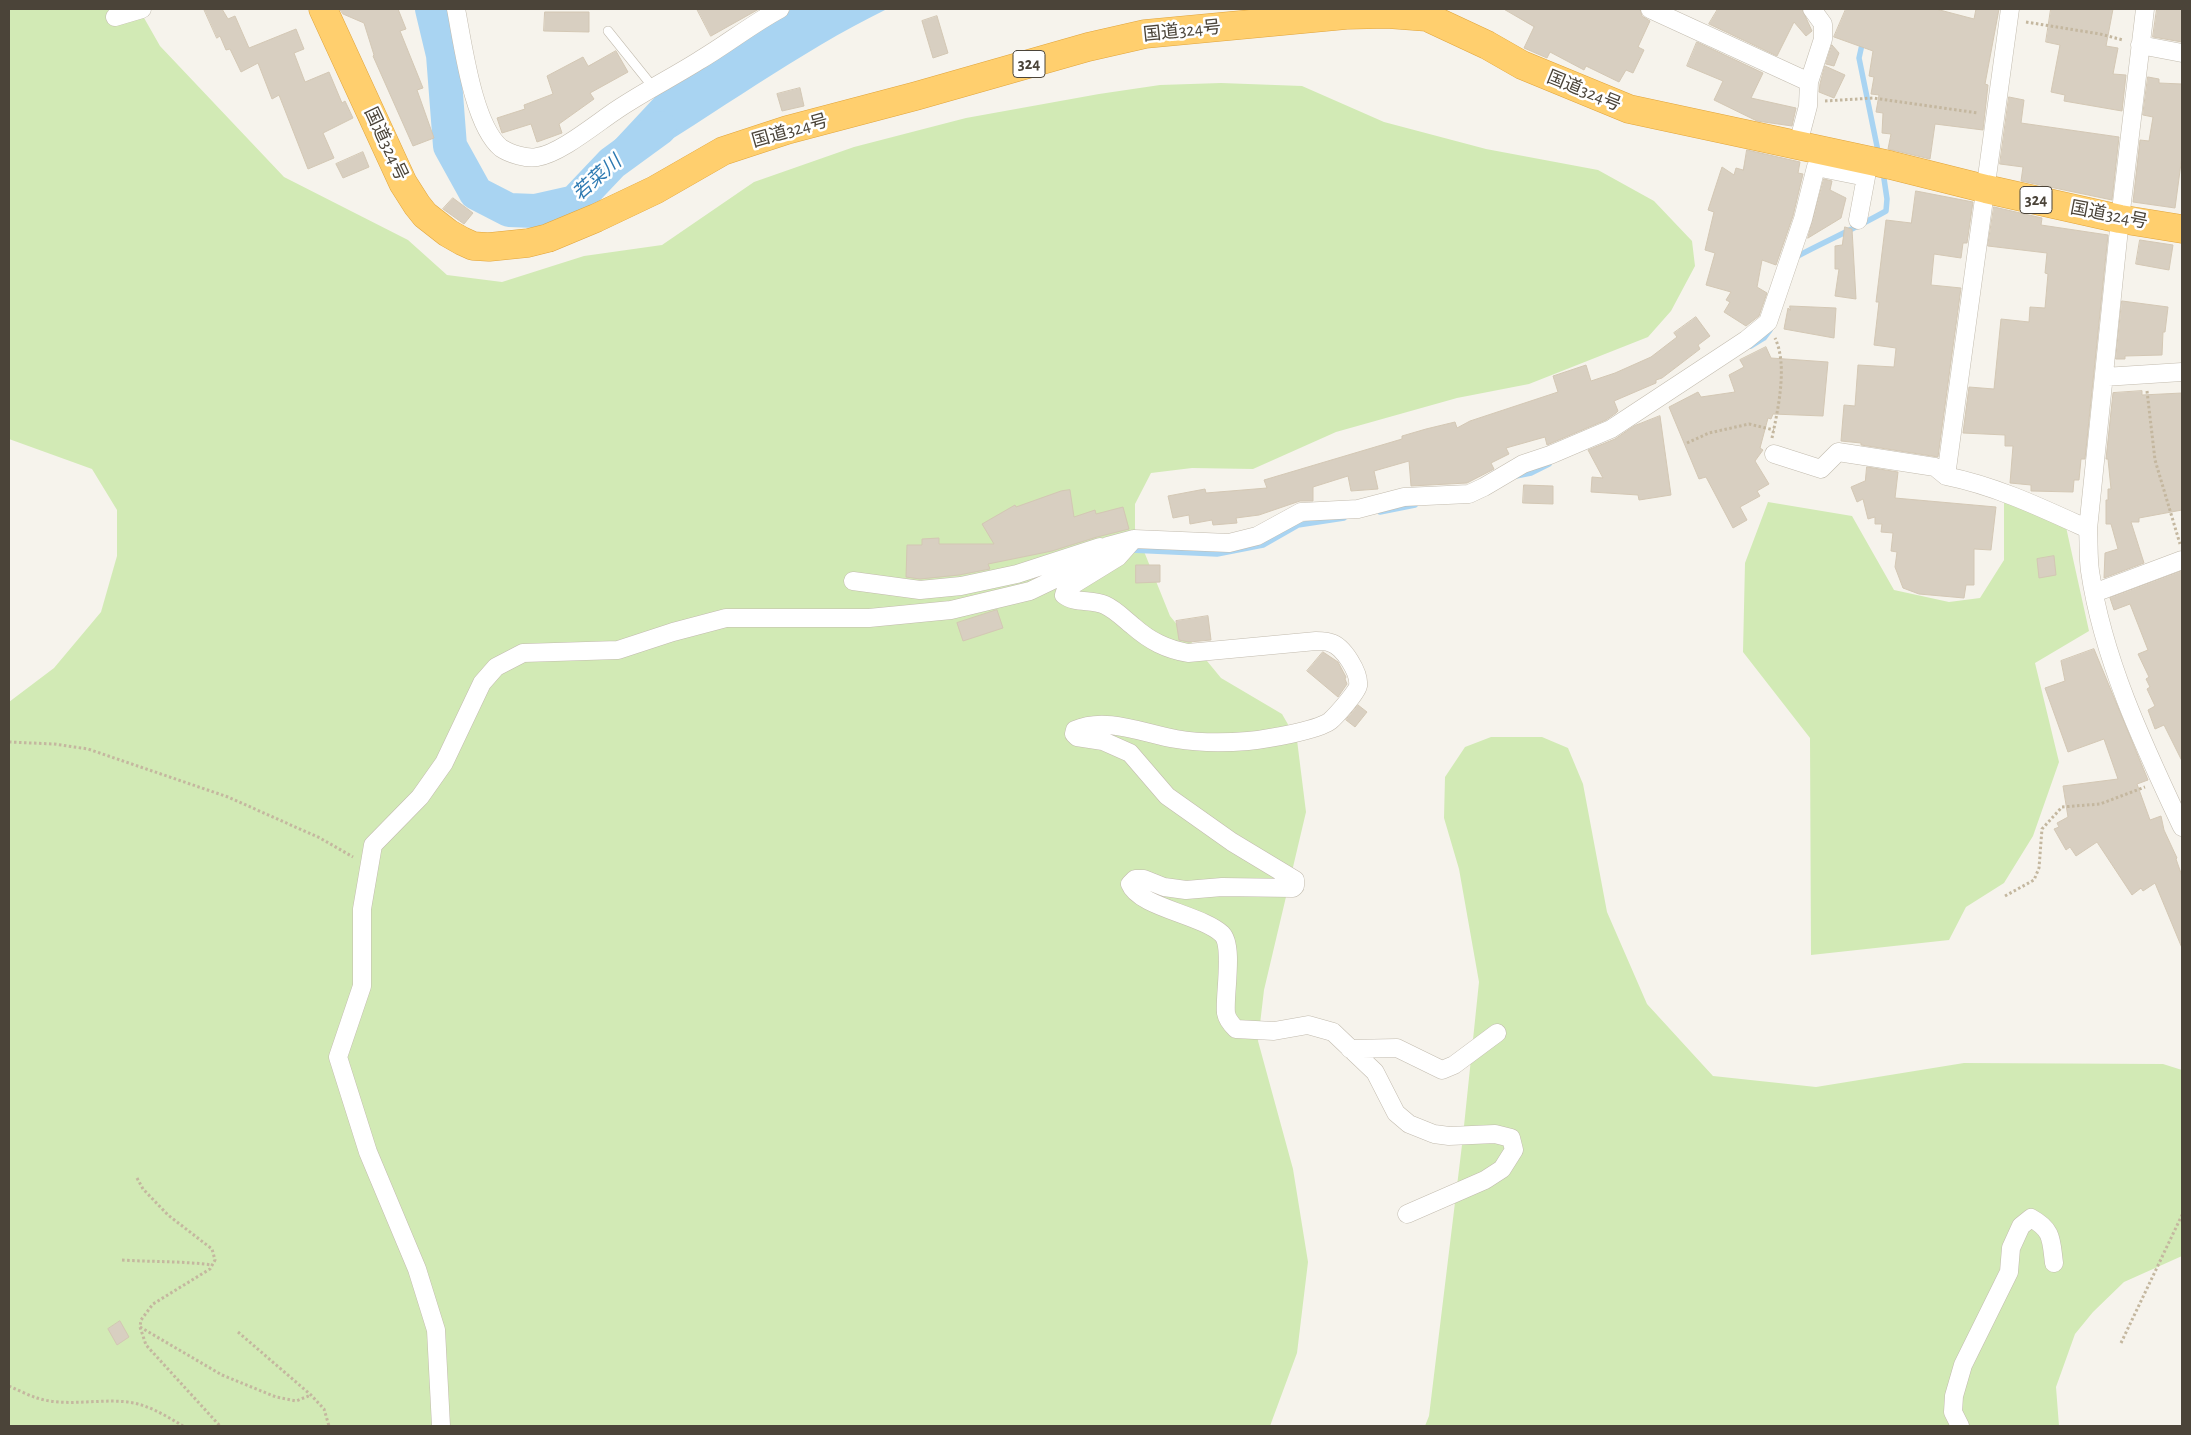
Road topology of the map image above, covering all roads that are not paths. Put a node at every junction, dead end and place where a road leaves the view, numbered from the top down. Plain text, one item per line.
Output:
1 (142, 9) edge
2 (323, 9) edge
3 (456, 9) edge
4 (780, 9) edge
5 (1650, 9) edge
6 (1812, 9) edge
7 (2145, 9) edge
8 (1347, 12) edge
9 (2009, 14) edge
10 (115, 18) dead end
11 (608, 31) dead end
12 (2140, 45) junction
13 (2182, 53) edge
14 (653, 87) junction
15 (1808, 87) junction
16 (1798, 144) junction
17 (1875, 166) junction
18 (1986, 190) junction
19 (2120, 219) junction
20 (1858, 220) dead end
21 (2182, 229) edge
22 (2182, 372) edge
23 (2104, 377) junction
24 (1774, 454) road end
25 (1946, 476) junction
26 (2088, 529) junction
27 (1134, 539) junction
28 (1108, 546) junction
29 (2182, 560) edge
30 (853, 581) dead end
31 (2094, 593) junction
32 (2182, 826) edge
33 (1497, 1033) dead end
34 (1350, 1049) junction
35 (1407, 1214) dead end
36 (2054, 1262) dead end
37 (442, 1426) edge
38 (1960, 1426) edge

1 - 10 street
2 - 8 highway, 国道324号 / 324
3 - 14 street
4 - 14 street
5 - 15 street
6 - 15 street
7 - 12 street
8 - 16 highway, 国道324号 / 324
9 - 18 street
11 - 14 lane
12 - 13 street
12 - 19 street
15 - 16 street
16 - 17 highway, 国道324号 / 324
17 - 18 highway, 国道324号 / 324
17 - 20 street
17 - 27 street
18 - 19 highway, 国道324号 / 324
18 - 25 street
19 - 21 highway, 国道324号 / 324
19 - 23 street
22 - 23 street
23 - 26 street
24 - 25 street
25 - 26 street
26 - 31 street
27 - 28 street
27 - 34 street
28 - 30 street
28 - 37 street
29 - 31 street
31 - 32 street
33 - 34 street
34 - 35 street
36 - 38 street

